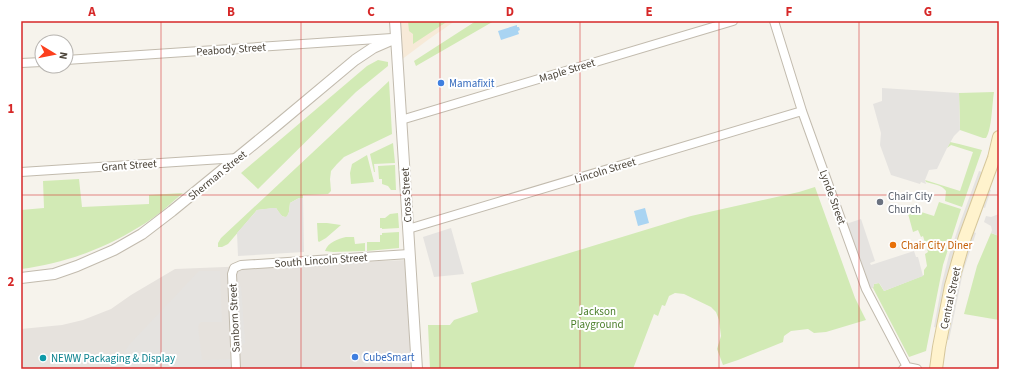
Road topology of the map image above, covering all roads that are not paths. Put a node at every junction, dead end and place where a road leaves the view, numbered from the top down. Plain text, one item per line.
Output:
1 (395, 21) edge
2 (733, 21) edge
3 (774, 21) edge
4 (396, 38) junction
5 (74, 59) edge
6 (34, 62) edge
7 (21, 63) edge
8 (802, 111) junction
9 (401, 120) junction
10 (999, 139) edge
11 (238, 158) junction
12 (21, 172) edge
13 (408, 229) junction
14 (409, 254) junction
15 (234, 268) joint
16 (21, 278) edge
17 (905, 368) edge
18 (236, 369) edge
19 (417, 369) edge
20 (918, 369) edge
21 (936, 369) edge

1 - 4 street, Cross Street
2 - 9 street, Maple Street
3 - 8 street, Lynde Street
4 - 5 street, Peabody Street
4 - 9 street, Cross Street
4 - 11 street, Sherman Street
6 - 7 street
8 - 13 street, Lincoln Street
8 - 17 street, Lynde Street
9 - 13 street, Cross Street
10 - 21 main road, Central Street
11 - 12 street, Grant Street
11 - 16 street, Sherman Street
13 - 14 street, Cross Street
14 - 15 street, South Lincoln Street
14 - 19 street, Cross Street
15 - 18 street, Sanborn Street
17 - 20 street

